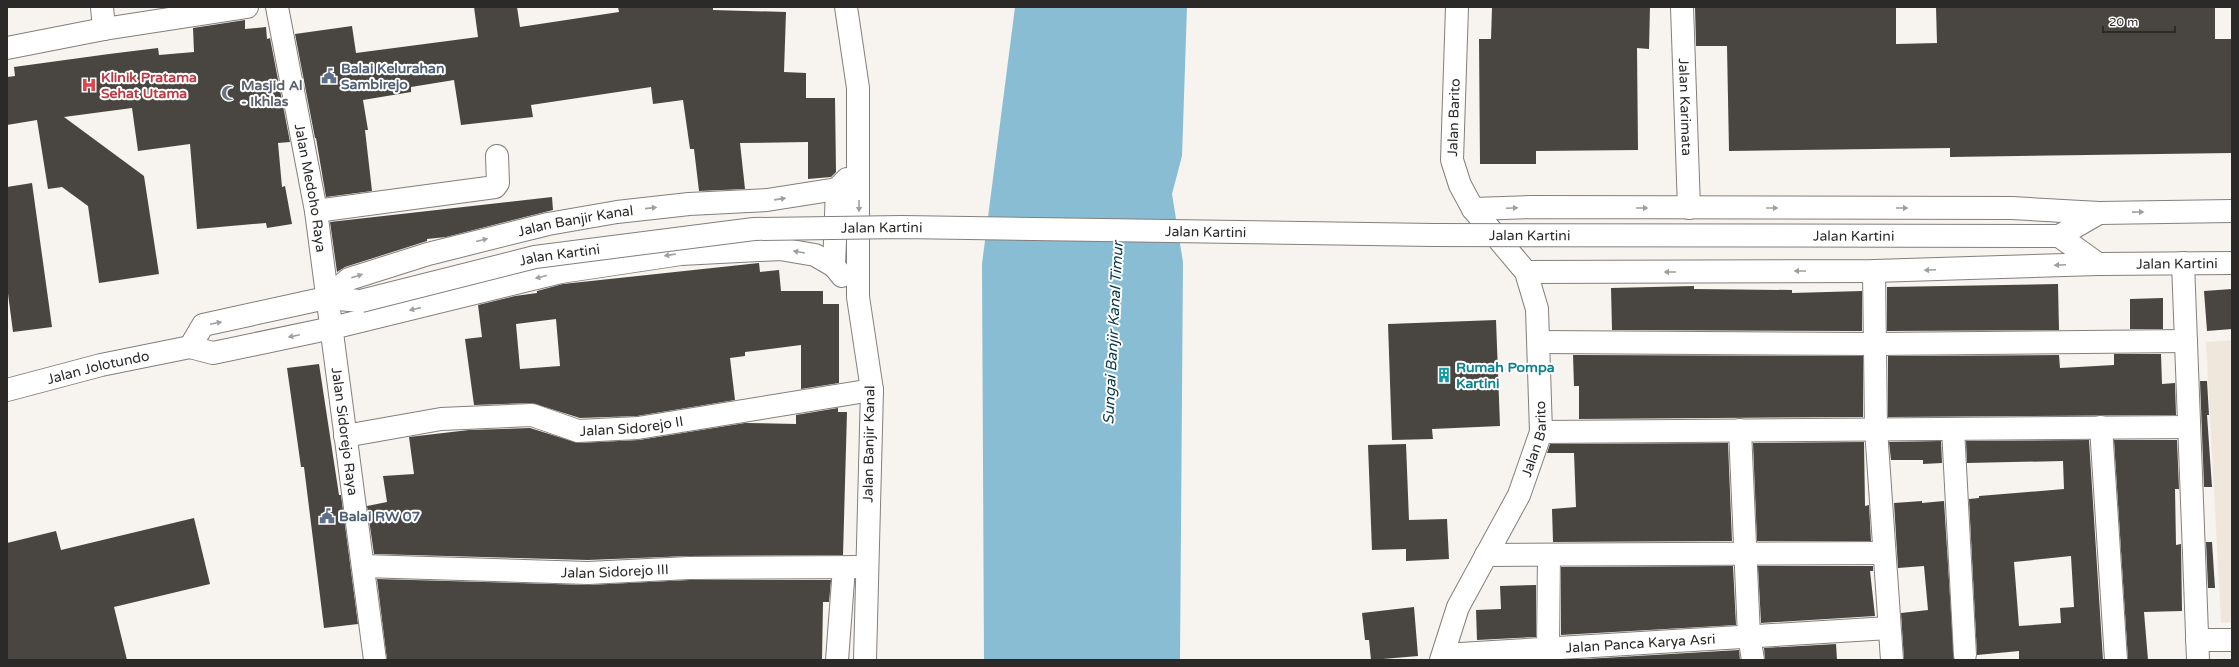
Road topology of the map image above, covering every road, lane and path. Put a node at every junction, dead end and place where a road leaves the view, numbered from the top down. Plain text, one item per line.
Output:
1 (102, 7) edge
2 (277, 7) edge
3 (846, 7) edge
4 (1457, 7) edge
5 (1682, 7) edge
6 (238, 8) edge
7 (104, 29) junction
8 (7, 48) edge
9 (497, 156) dead end
10 (859, 167) junction
11 (837, 189) junction
12 (1689, 208) junction
13 (1473, 209) junction
14 (316, 211) junction
15 (2232, 211) edge
16 (2099, 212) junction
17 (2056, 236) junction
18 (2183, 263) junction
19 (2232, 263) edge
20 (2098, 264) junction
21 (834, 266) junction
22 (1874, 271) junction
23 (1526, 272) junction
24 (858, 297) junction
25 (326, 298) junction
26 (361, 301) junction
27 (332, 328) junction
28 (2186, 341) junction
29 (1540, 342) junction
30 (1874, 344) junction
31 (190, 347) junction
32 (7, 390) edge
33 (872, 390) junction
34 (2101, 427) junction
35 (2189, 427) junction
36 (1876, 429) junction
37 (1953, 429) junction
38 (1740, 430) junction
39 (1541, 432) junction
40 (346, 436) junction
41 (1884, 553) junction
42 (1486, 555) junction
43 (1747, 555) junction
44 (1549, 556) junction
45 (363, 566) junction
46 (867, 567) junction
47 (844, 568) junction
48 (1889, 628) junction
49 (1749, 636) junction
50 (2232, 640) edge
51 (1548, 648) junction
52 (2197, 650) edge
53 (1451, 655) edge
54 (1965, 655) dead end
55 (375, 660) edge
56 (837, 660) edge
57 (865, 660) edge
58 (1753, 660) edge
59 (1892, 660) edge
60 (2116, 660) edge

1 - 7 street
2 - 14 street, Jalan Medoho Raya
3 - 10 street, Jalan Banjir Kanal
4 - 13 street, Jalan Barito
5 - 12 street, Jalan Karimata
6 - 7 street
7 - 8 street
9 - 14 street
10 - 11 street
10 -> 24 street, Jalan Banjir Kanal
11 - 21 street
25 -> 11 street, Jalan Banjir Kanal
13 -> 12 street, Jalan Kartini
12 -> 16 street, Jalan Kartini
13 - 23 street, Jalan Barito
14 - 25 street, Jalan Medoho Raya
16 -> 15 street, Jalan Kartini
16 - 17 street, Jalan Kartini
17 - 20 street
17 - 26 street, Jalan Kartini, bridge
18 - 19 street, Jalan Kartini
18 - 20 street, Jalan Kartini
18 - 28 street
20 -> 22 street, Jalan Kartini
21 - 24 street, Jalan Banjir Kanal
21 -> 27 street, Jalan Banjir Kanal
22 -> 23 street, Jalan Kartini
22 - 30 street
23 - 29 street, Jalan Barito
24 - 33 street, Jalan Banjir Kanal
25 - 26 street
25 - 27 street, Jalan Sidorejo Raya
31 -> 25 street
26 - 27 street
27 -> 31 street, Jalan Jolotundo
27 - 40 street, Jalan Sidorejo Raya
28 - 30 street
28 - 35 street
29 - 30 street
29 - 39 street, Jalan Barito
30 - 36 street
31 - 32 street, Jalan Jolotundo
33 - 40 street, Jalan Sidorejo II
33 - 46 street, Jalan Banjir Kanal
34 - 35 street
34 - 37 street
34 - 60 street
35 - 52 street
36 - 37 street
36 - 38 street
36 - 41 street
37 - 54 street
38 - 39 street
38 - 43 street
39 - 42 street, Jalan Barito
40 - 45 street, Jalan Sidorejo Raya
41 - 43 street
41 - 48 street
42 - 44 street
42 - 53 street, Jalan Barito
43 - 44 street
43 - 49 street
44 - 51 street
45 - 47 street, Jalan Sidorejo III
45 - 55 street, Jalan Sidorejo Raya
46 - 47 street, Jalan Sidorejo III
46 - 57 street, Jalan Banjir Kanal
47 - 56 street
48 - 49 street, Jalan Panca Karya Asri
48 - 59 street
49 - 51 street, Jalan Panca Karya Asri
49 - 58 street
50 - 52 street
51 - 53 street, Jalan Panca Karya Asri

